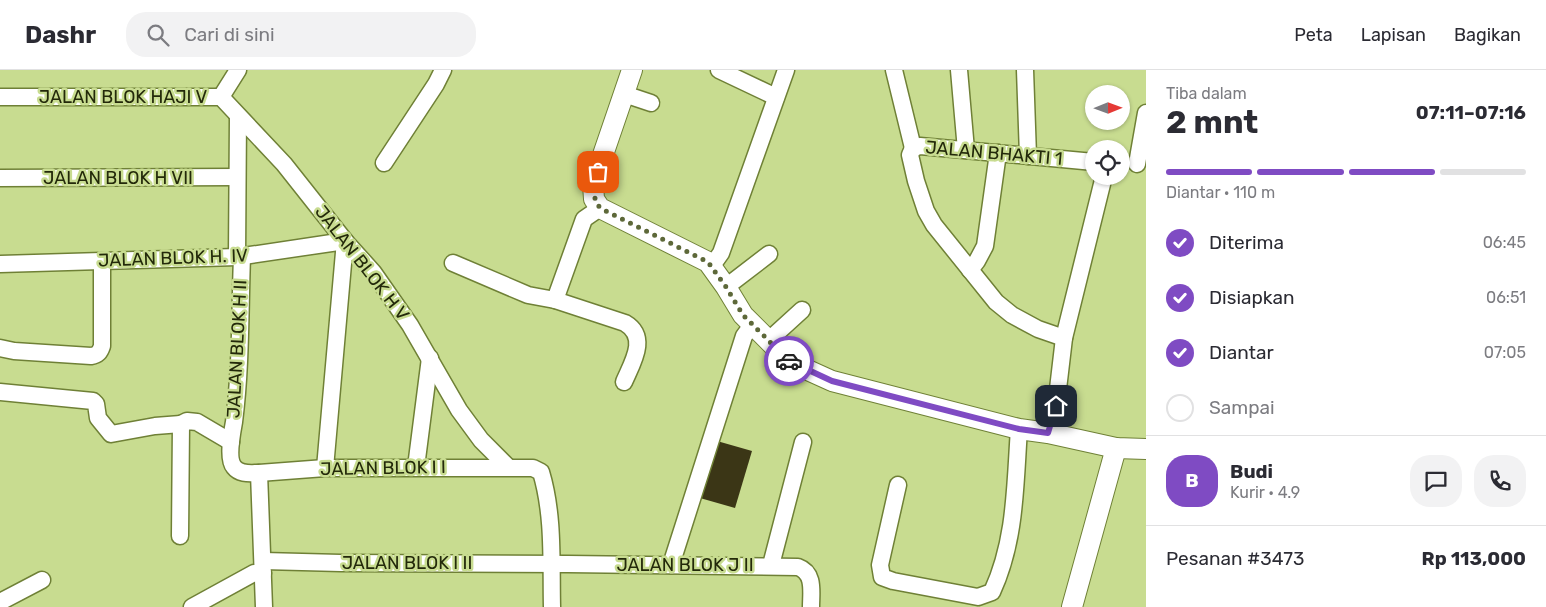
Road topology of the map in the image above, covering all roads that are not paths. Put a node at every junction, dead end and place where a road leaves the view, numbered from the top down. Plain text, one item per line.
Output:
1 (238, 70) edge
2 (443, 70) edge
3 (632, 70) edge
4 (719, 70) edge
5 (786, 70) edge
6 (894, 70) edge
7 (959, 70) edge
8 (1025, 70) edge
9 (624, 94) junction
10 (222, 96) junction
11 (0, 97) edge
12 (776, 97) junction
13 (651, 103) dead end
14 (1146, 113) edge
15 (238, 116) junction
16 (913, 148) junction
17 (966, 150) junction
18 (998, 153) junction
19 (1028, 156) junction
20 (1085, 161) edge
21 (384, 163) dead end
22 (1135, 164) edge
23 (0, 178) edge
24 (236, 178) junction
25 (1102, 185) edge
26 (600, 208) junction
27 (345, 241) junction
28 (768, 254) dead end
29 (240, 257) junction
30 (102, 261) junction
31 (453, 263) dead end
32 (0, 264) edge
33 (712, 267) junction
34 (970, 270) junction
35 (726, 287) junction
36 (555, 300) junction
37 (802, 310) dead end
38 (752, 325) junction
39 (1064, 338) junction
40 (768, 341) junction
41 (0, 348) edge
42 (430, 358) junction
43 (624, 382) dead end
44 (0, 392) edge
45 (181, 424) junction
46 (1019, 429) junction
47 (1048, 433) junction
48 (231, 442) junction
49 (803, 442) dead end
50 (1116, 448) junction
51 (1146, 449) edge
52 (416, 467) junction
53 (325, 468) junction
54 (508, 468) junction
55 (259, 473) junction
56 (898, 485) dead end
57 (180, 536) dead end
58 (551, 564) junction
59 (671, 565) junction
60 (771, 566) junction
61 (263, 567) junction
62 (42, 580) dead end
63 (0, 602) edge
64 (192, 607) edge
65 (264, 607) edge
66 (552, 607) edge
67 (811, 607) edge
68 (1072, 607) edge

1 - 10 street
2 - 21 street
3 - 9 street
4 - 12 street
5 - 12 street
6 - 16 street
7 - 17 street
8 - 19 street
9 - 13 street
9 - 26 street
10 - 11 street, JALAN BLOK HAJI V
10 - 15 street, JALAN BLOK HAJI V
12 - 33 street
14 - 22 street
15 - 24 street, JALAN BLOK H II
15 - 27 street, JALAN BLOK H V
16 - 17 street, JALAN BHAKTI 1
16 - 34 street, JALAN BHAKTI 1
17 - 18 street, JALAN BHAKTI 1
18 - 19 street, JALAN BHAKTI 1
18 - 34 street
19 - 20 street, JALAN BHAKTI 1
23 - 24 street, JALAN BLOK H VII
24 - 29 street, JALAN BLOK H II
25 - 39 street
26 - 33 street
26 - 36 street
27 - 29 street, JALAN BLOK H. IV
27 - 42 street, JALAN BLOK H V
27 - 53 street
28 - 35 street
29 - 30 street, JALAN BLOK H. IV
29 - 48 street, JALAN BLOK H II
30 - 32 street, JALAN BLOK H. IV
30 - 41 street
31 - 36 street
33 - 35 street
34 - 39 street, JALAN BHAKTI 1
35 - 38 street
36 - 43 street
37 - 40 street
38 - 40 street
38 - 59 street
39 - 47 street
40 - 46 street
42 - 52 street
42 - 54 street, JALAN BLOK H V
44 - 45 street
45 - 48 street
45 - 57 street
46 - 47 street
46 - 56 street
47 - 50 street
48 - 55 street, JALAN BLOK H II
49 - 60 street
50 - 51 street
50 - 68 street
52 - 53 street, JALAN BLOK I I
52 - 54 street, JALAN BLOK I I
53 - 55 street, JALAN BLOK I I
54 - 58 street, JALAN BLOK I I
55 - 61 street
58 - 59 street, JALAN BLOK J II
58 - 61 street, JALAN BLOK I II
58 - 66 street
59 - 60 street, JALAN BLOK J II
60 - 67 street, JALAN BLOK J II
61 - 64 street
61 - 65 street
62 - 63 street

